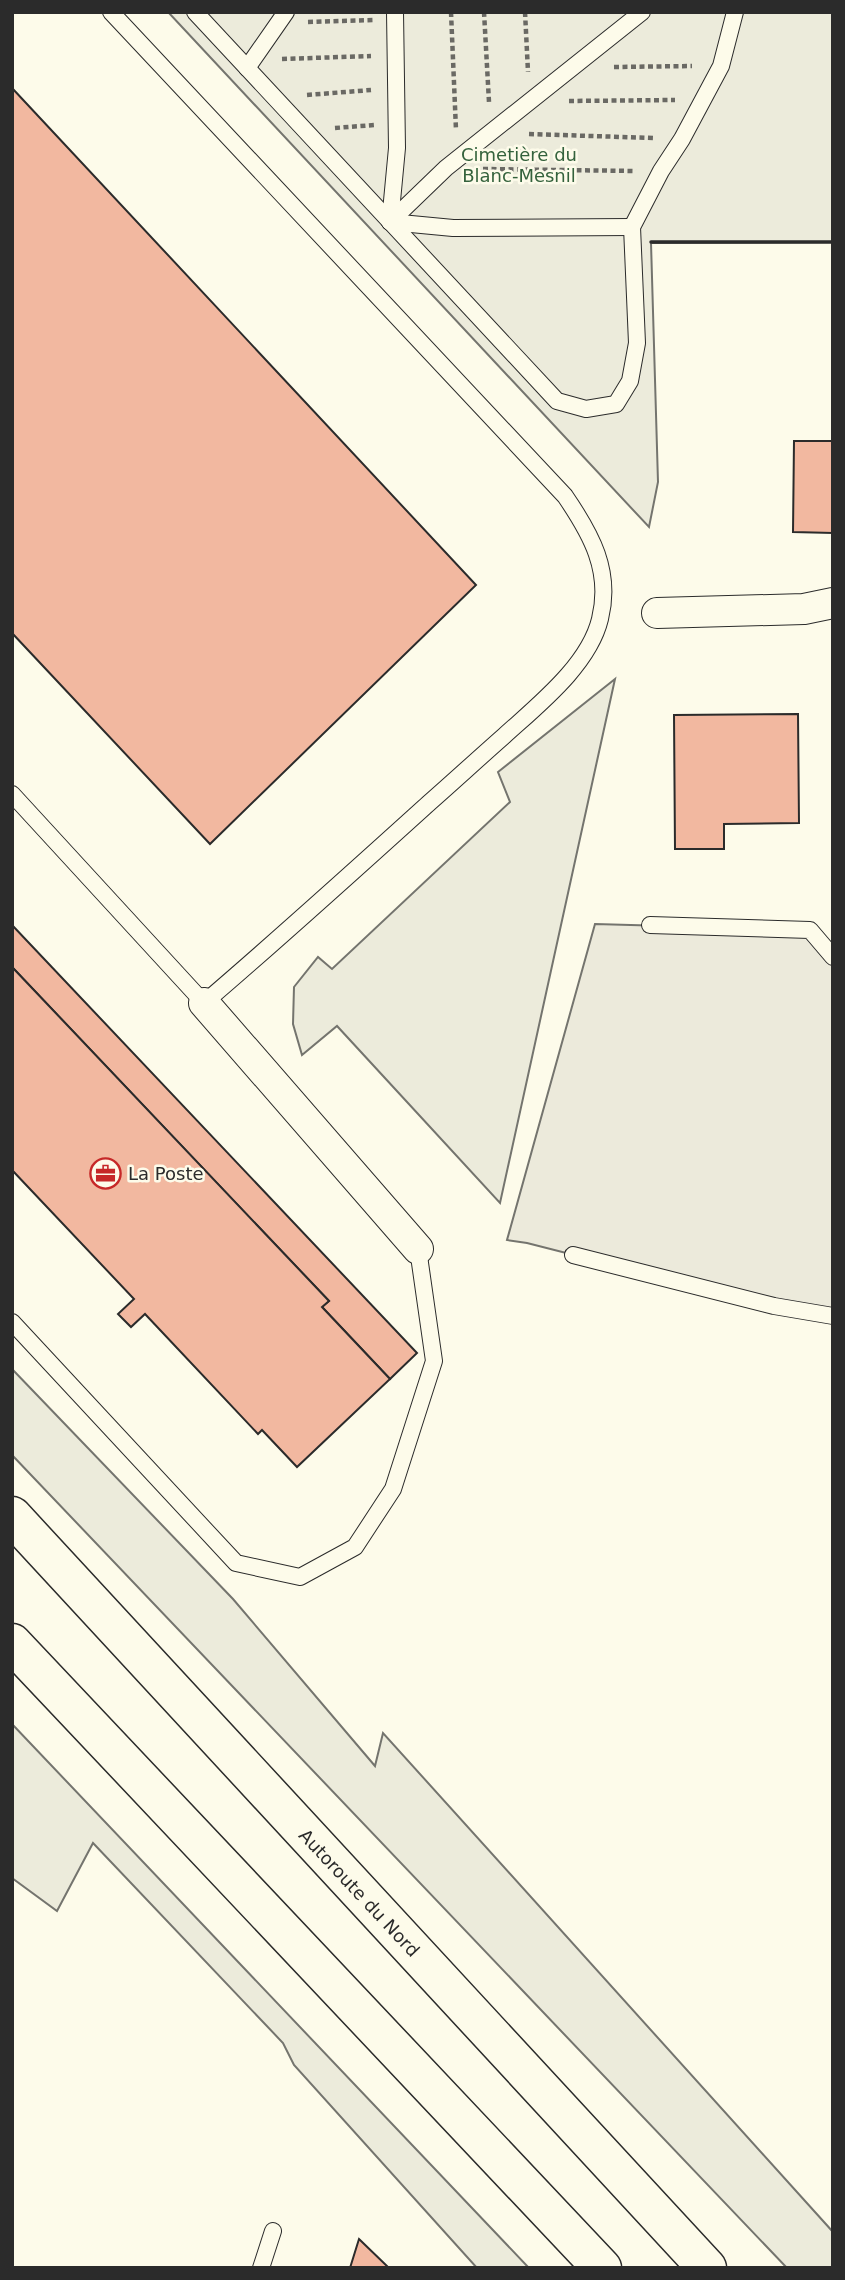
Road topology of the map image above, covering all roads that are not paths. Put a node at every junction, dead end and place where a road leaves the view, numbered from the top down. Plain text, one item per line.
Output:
1 (111, 12) edge
2 (195, 12) edge
3 (641, 12) edge
4 (735, 12) edge
5 (395, 16) edge
6 (283, 17) edge
7 (249, 64) junction
8 (390, 222) junction
9 (632, 227) junction
10 (833, 603) edge
11 (804, 609) junction
12 (657, 613) dead end
13 (833, 623) edge
14 (12, 794) edge
15 (650, 925) dead end
16 (833, 957) edge
17 (204, 1003) junction
18 (418, 1249) joint
19 (573, 1255) dead end
20 (833, 1316) edge
21 (12, 1322) edge
22 (12, 1516) edge
23 (12, 1643) edge
24 (273, 2231) dead end
25 (261, 2268) edge
26 (602, 2268) edge
27 (707, 2268) edge

1 - 17 lane
2 - 7 lane
3 - 8 lane
4 - 9 lane
5 - 8 lane
6 - 7 lane
7 - 8 lane
8 - 9 lane
8 - 9 lane
10 - 11 street
11 - 12 street
11 - 13 street
14 - 17 lane
15 - 16 lane
17 - 18 street
18 - 21 lane
19 - 20 lane
22 - 27 highway, Autoroute du Nord
23 - 26 highway
24 - 25 lane

